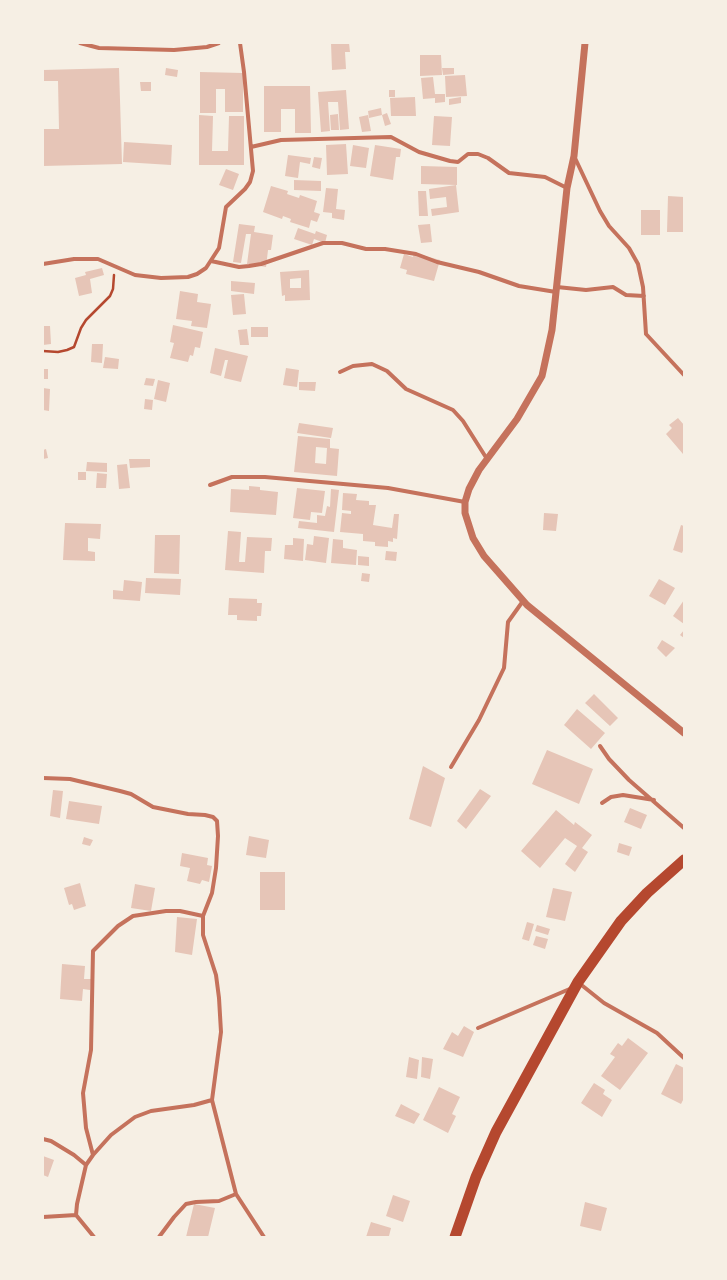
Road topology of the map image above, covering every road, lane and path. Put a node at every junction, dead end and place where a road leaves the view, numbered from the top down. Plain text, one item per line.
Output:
1 (80, 43) edge
2 (219, 43) edge
3 (240, 43) edge
4 (586, 43) edge
5 (251, 147) junction
6 (574, 156) junction
7 (567, 188) junction
8 (212, 261) junction
9 (43, 264) edge
10 (113, 265) junction
11 (557, 289) junction
12 (644, 296) junction
13 (43, 351) edge
14 (340, 372) dead end
15 (684, 375) edge
16 (487, 459) junction
17 (210, 485) dead end
18 (465, 502) junction
19 (523, 601) junction
20 (684, 733) edge
21 (600, 746) dead end
22 (451, 768) dead end
23 (43, 778) edge
24 (654, 800) junction
25 (602, 803) dead end
26 (684, 828) edge
27 (684, 860) edge
28 (203, 916) junction
29 (576, 985) junction
30 (478, 1028) dead end
31 (684, 1058) edge
32 (212, 1100) junction
33 (43, 1139) edge
34 (93, 1155) junction
35 (86, 1165) junction
36 (236, 1194) junction
37 (76, 1215) junction
38 (43, 1217) edge
39 (458, 1236) edge
40 (94, 1237) edge
41 (159, 1237) edge
42 (264, 1237) edge

1 - 2 street
3 - 5 street
4 - 6 street
5 - 7 street
5 - 8 street
6 - 7 street
6 - 12 street
7 - 11 street
8 - 10 street
8 - 11 street
9 - 10 street
10 - 13 path
11 - 12 street
11 - 16 street
12 - 15 street
14 - 16 street
16 - 18 street
17 - 18 street
18 - 19 street
19 - 20 street
19 - 22 street
21 - 24 street
23 - 28 street
24 - 25 street
24 - 26 street
27 - 29 highway
28 - 32 street
28 - 34 street
29 - 30 street
29 - 31 street
29 - 39 highway
32 - 34 street
32 - 36 street
33 - 35 street
34 - 35 street
35 - 37 street
36 - 41 street
36 - 42 street
37 - 38 street
37 - 40 street

